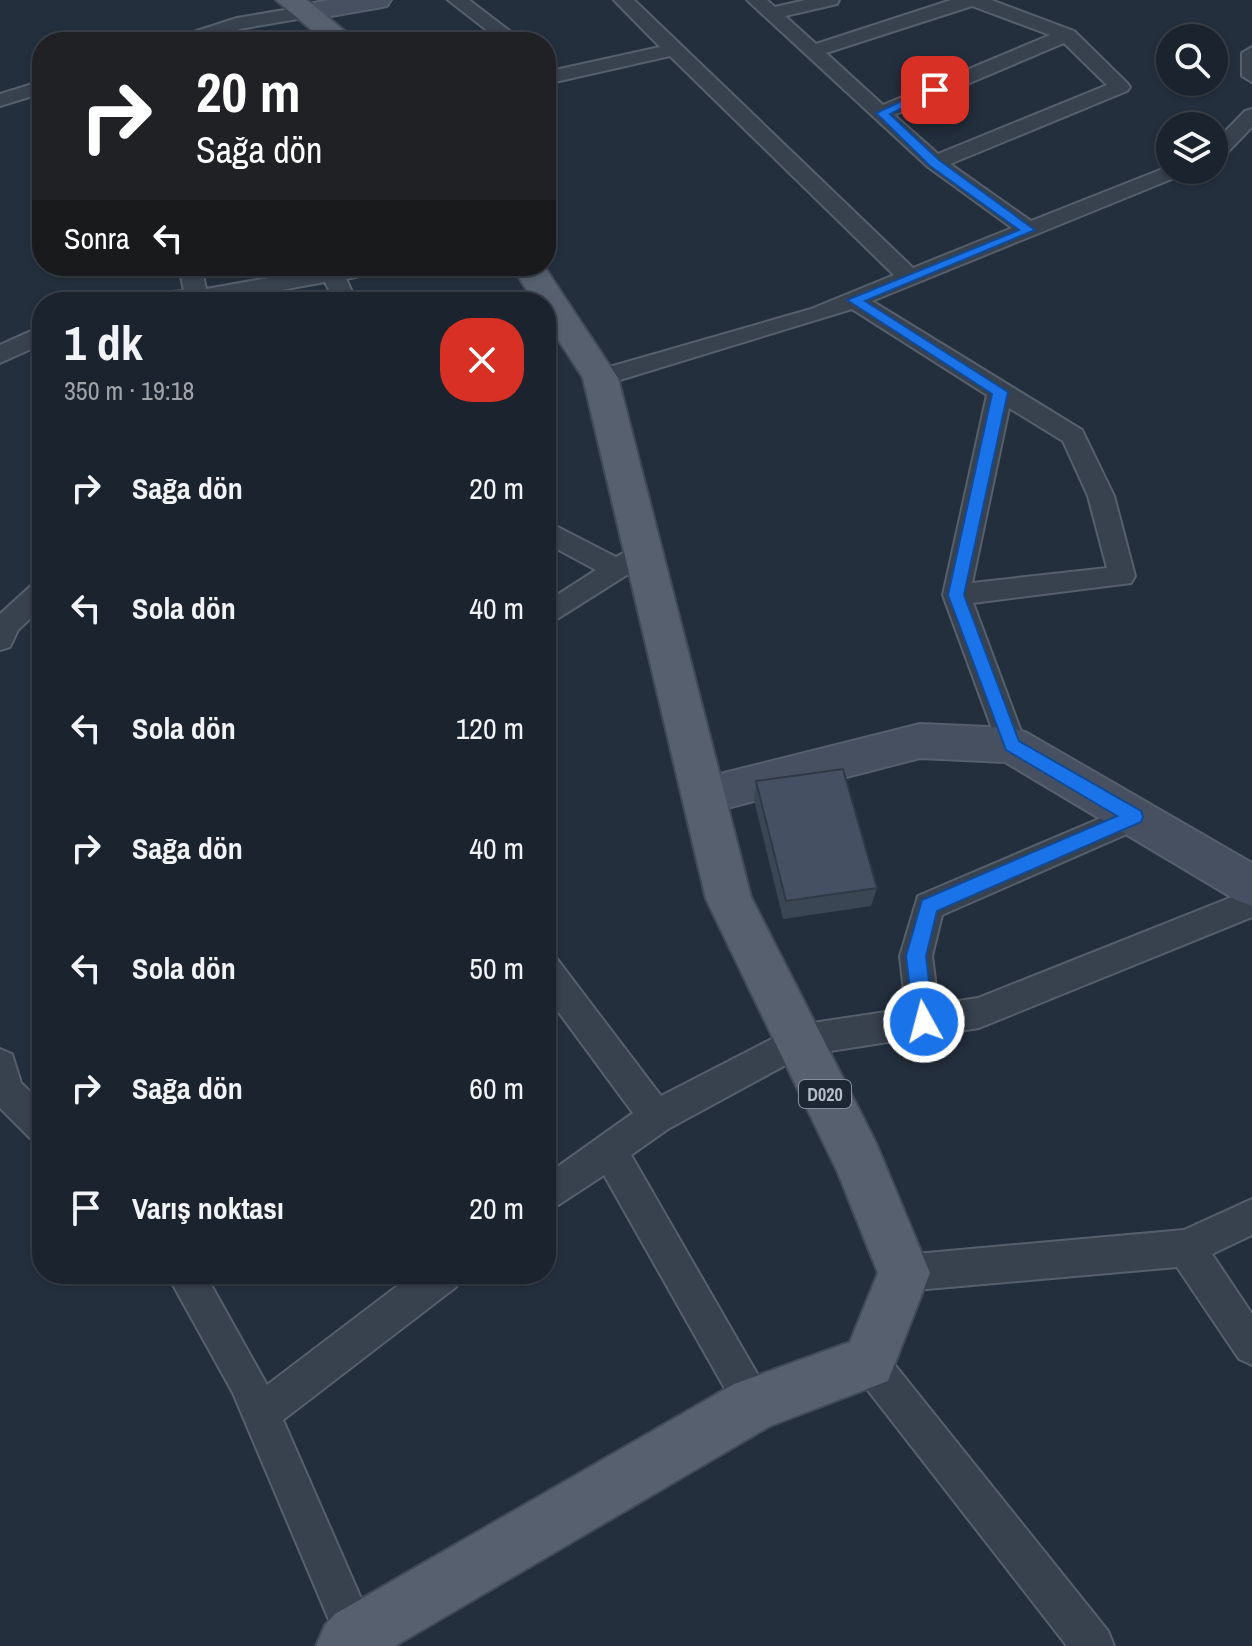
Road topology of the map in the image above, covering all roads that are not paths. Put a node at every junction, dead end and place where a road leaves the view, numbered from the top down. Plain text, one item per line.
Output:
1 (377, 0) edge
2 (457, 0) edge
3 (623, 0) edge
4 (830, 0) edge
5 (972, 0) edge
6 (299, 6) edge
7 (764, 6) edge
8 (237, 32) edge
9 (332, 32) edge
10 (500, 32) edge
11 (1067, 35) junction
12 (672, 50) junction
13 (811, 52) junction
14 (1252, 53) edge
15 (556, 72) edge
16 (1252, 76) edge
17 (32, 90) edge
18 (0, 100) edge
19 (882, 113) junction
20 (1252, 115) edge
21 (1228, 140) edge
22 (935, 163) junction
23 (1156, 179) edge
24 (1029, 230) junction
25 (322, 276) edge
26 (910, 278) junction
27 (239, 292) edge
28 (854, 300) junction
29 (556, 310) edge
30 (32, 339) edge
31 (0, 355) edge
32 (600, 378) junction
33 (1000, 392) junction
34 (556, 534) edge
35 (630, 560) junction
36 (956, 595) junction
37 (32, 600) edge
38 (556, 609) edge
39 (0, 639) edge
40 (1012, 745) junction
41 (704, 796) junction
42 (1134, 817) junction
43 (1250, 886) edge
44 (556, 982) edge
45 (924, 1022) junction
46 (799, 1040) junction
47 (0, 1065) edge
48 (32, 1116) edge
49 (656, 1117) junction
50 (608, 1148) junction
51 (556, 1188) edge
52 (1252, 1217) edge
53 (1186, 1248) junction
54 (904, 1273) junction
55 (191, 1284) edge
56 (430, 1284) edge
57 (1252, 1346) edge
58 (869, 1362) junction
59 (754, 1404) junction
60 (261, 1413) junction
61 (351, 1640) edge
62 (1093, 1646) edge

1 - 6 street
2 - 10 street
3 - 12 street
4 - 7 street
5 - 11 street
5 - 13 street
6 - 8 street
6 - 9 main road
7 - 13 street
11 - 19 street
11 - 22 street
12 - 15 street
12 - 26 street
13 - 19 street
14 - 16 street
17 - 18 street
19 - 22 street
20 - 21 street
22 - 24 street
23 - 24 street
24 - 26 street
25 - 27 street
26 - 28 street
28 - 32 street
28 - 33 street
29 - 32 main road, D020
30 - 31 street
32 - 35 main road, D020
33 - 36 street
33 - 36 street
34 - 35 street
35 - 38 street
35 - 41 main road, D020
36 - 40 street
37 - 39 street
40 - 41 street
40 - 42 street
41 - 46 main road, D020
42 - 43 street
42 - 45 street
43 - 45 street
44 - 49 street
45 - 46 street
46 - 49 street
46 - 54 main road, D020
47 - 48 street
49 - 50 street
50 - 51 street
50 - 59 street
52 - 53 street
53 - 54 street
53 - 57 street
54 - 58 main road
55 - 60 street
56 - 60 street
58 - 59 main road
58 - 62 street
59 - 61 main road
60 - 61 street

